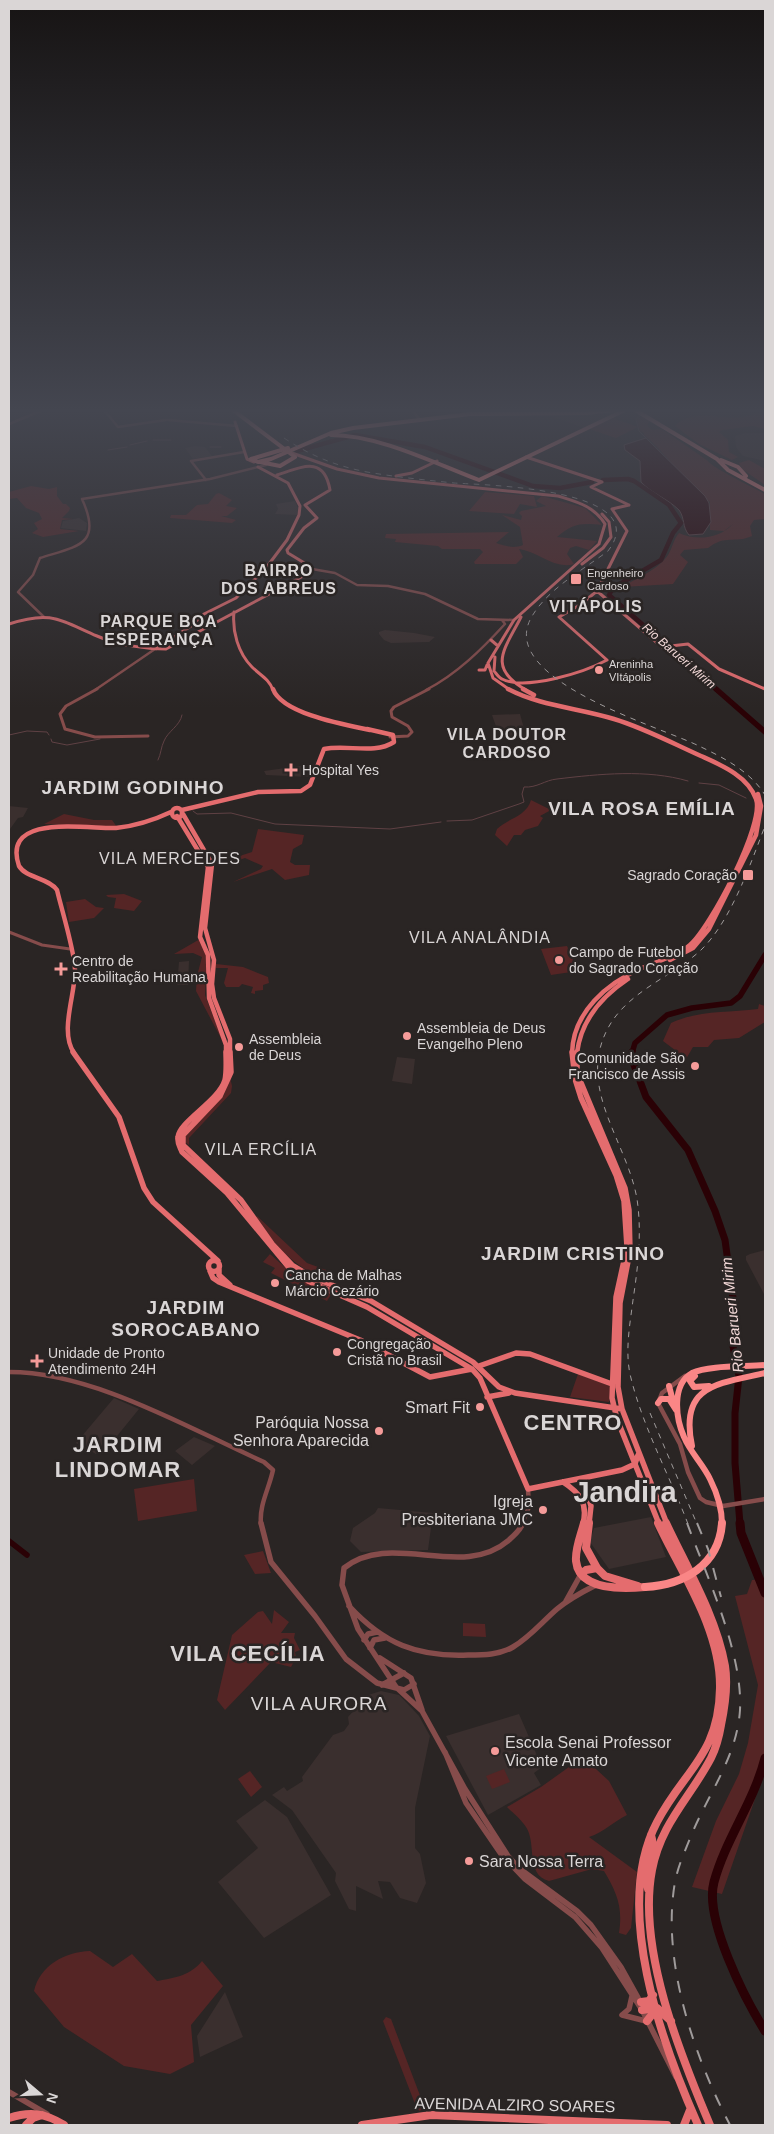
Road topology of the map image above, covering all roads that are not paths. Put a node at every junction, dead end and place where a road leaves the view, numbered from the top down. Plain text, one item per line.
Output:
1 (87, 510) edge
2 (299, 510) edge
3 (305, 510) edge
4 (309, 510) edge
5 (592, 510) edge
6 (596, 510) edge
7 (612, 510) edge
8 (313, 512) junction
9 (602, 538) junction
10 (609, 542) junction
11 (599, 544) junction
12 (602, 549) junction
13 (281, 550) junction
14 (288, 553) junction
15 (312, 569) junction
16 (597, 591) junction
17 (18, 592) joint
18 (234, 612) junction
19 (44, 617) junction
20 (223, 618) junction
21 (232, 620) junction
22 (502, 620) junction
23 (514, 620) junction
24 (9, 624) edge
25 (504, 634) junction
26 (513, 635) junction
27 (491, 640) junction
28 (498, 646) junction
29 (506, 646) junction
30 (156, 649) junction
31 (493, 664) junction
32 (488, 665) junction
33 (479, 670) dead end
34 (490, 675) junction
35 (480, 676) dead end
36 (499, 684) junction
37 (515, 684) junction
38 (765, 689) edge
39 (148, 736) dead end
40 (392, 737) junction
41 (758, 806) junction
42 (183, 812) junction
43 (174, 815) junction
44 (761, 819) junction
45 (722, 897) junction
46 (9, 932) edge
47 (70, 949) junction
48 (598, 999) junction
49 (621, 1189) junction
50 (629, 1210) junction
51 (204, 1248) junction
52 (209, 1264) junction
53 (219, 1264) junction
54 (210, 1272) junction
55 (237, 1289) junction
56 (765, 1365) edge
57 (475, 1367) junction
58 (750, 1367) junction
59 (702, 1370) junction
60 (9, 1372) edge
61 (694, 1372) junction
62 (765, 1373) edge
63 (750, 1377) junction
64 (495, 1383) junction
65 (612, 1384) junction
66 (484, 1386) junction
67 (669, 1386) junction
68 (711, 1386) junction
69 (515, 1394) junction
70 (488, 1397) junction
71 (673, 1401) junction
72 (658, 1404) junction
73 (613, 1406) junction
74 (622, 1409) junction
75 (678, 1417) junction
76 (638, 1455) junction
77 (696, 1456) junction
78 (633, 1465) junction
79 (622, 1470) junction
80 (636, 1474) junction
81 (583, 1478) junction
82 (563, 1482) junction
83 (528, 1489) junction
84 (765, 1500) edge
85 (597, 1568) junction
86 (581, 1574) junction
87 (605, 1576) junction
88 (596, 1584) junction
89 (645, 1587) junction
90 (564, 1603) junction
91 (348, 1604) junction
92 (377, 1632) junction
93 (385, 1638) junction
94 (364, 1640) junction
95 (370, 1648) junction
96 (378, 1657) junction
97 (405, 1673) junction
98 (392, 1678) junction
99 (414, 1684) junction
100 (382, 1685) junction
101 (399, 1690) junction
102 (422, 1711) junction
103 (444, 1750) junction
104 (650, 1834) junction
105 (649, 1892) junction
106 (641, 1944) junction
107 (652, 1944) junction
108 (653, 1995) junction
109 (632, 1996) junction
110 (641, 2006) junction
111 (656, 2008) junction
112 (647, 2022) junction
113 (672, 2022) junction
114 (679, 2081) junction
115 (9, 2092) edge
116 (690, 2109) junction
117 (47, 2114) junction
118 (29, 2116) junction
119 (9, 2118) edge
120 (26, 2125) edge
121 (64, 2125) edge
122 (362, 2125) edge
123 (667, 2125) edge
124 (684, 2125) edge
125 (698, 2125) edge
126 (710, 2125) edge

1 - 17 street
2 - 13 main road
3 - 8 main road
4 - 8 main road
5 - 9 main road
6 - 10 main road
7 - 16 main road
8 - 14 main road
9 - 10 main road
9 - 11 main road
10 - 12 main road
11 - 12 main road
11 - 23 main road
12 - 26 main road
13 - 14 main road
13 - 30 main road
14 - 15 main road
15 - 18 main road
15 - 22 street
16 - 31 main road
16 - 38 main road
17 - 19 street
18 - 20 main road
18 - 21 main road
19 - 24 main road
19 - 30 main road
20 - 21 main road
20 - 30 main road
21 - 40 main road
22 - 23 street
22 - 27 street
23 - 25 main road
25 - 26 main road
25 - 28 main road
26 - 29 main road
27 - 28 main road
27 - 40 street
28 - 31 main road
28 - 32 main road
29 - 31 main road
29 - 37 main road
30 - 39 street
32 - 33 main road
32 - 34 main road
34 - 35 main road
34 - 36 main road
36 - 37 main road
36 - 41 main road
37 - 44 main road
40 - 42 main road
41 - 44 main road
41 - 45 main road
42 - 43 main road
42 - 43 main road
42 - 57 main road
43 - 47 main road
43 - 57 main road
44 - 45 main road
45 - 48 main road
46 - 47 street
47 - 51 main road
48 - 49 main road
48 - 50 main road
49 - 50 main road
49 - 65 main road
50 - 74 main road
51 - 52 main road
51 - 53 main road
52 - 53 main road
52 - 54 main road
53 - 54 main road
53 - 55 main road
54 - 55 main road
55 - 57 main road
56 - 58 highway
57 - 64 main road
57 - 65 main road
57 - 66 main road
58 - 59 highway
58 - 63 highway
59 - 61 highway
59 - 68 highway
60 - 100 street
61 - 67 street
61 - 75 highway
62 - 63 highway
63 - 68 highway
64 - 66 main road
64 - 69 main road
65 - 73 main road
66 - 70 main road
67 - 71 highway
67 - 72 street
68 - 77 highway
69 - 70 main road
69 - 73 main road
70 - 83 main road
71 - 72 highway
71 - 75 highway
72 - 84 street
73 - 74 main road
73 - 78 main road
74 - 76 main road
75 - 77 highway
76 - 78 main road
76 - 105 main road
77 - 89 highway
78 - 79 main road
78 - 80 main road
79 - 80 main road
79 - 81 main road
80 - 104 main road
81 - 82 main road
81 - 85 main road
82 - 83 main road
82 - 86 main road
83 - 91 street
85 - 86 main road
85 - 87 main road
86 - 88 main road
86 - 90 street
87 - 88 main road
87 - 89 main road
88 - 89 main road
88 - 90 street
90 - 93 street
91 - 92 street
91 - 94 street
92 - 93 street
92 - 94 street
93 - 95 street
94 - 95 street
95 - 96 street
96 - 97 street
96 - 98 street
97 - 98 street
97 - 99 street
98 - 100 street
98 - 101 street
99 - 101 street
99 - 102 street
100 - 101 street
101 - 102 street
102 - 103 street
103 - 109 street
103 - 110 street
104 - 105 main road
104 - 106 main road
105 - 107 main road
106 - 107 main road
106 - 108 main road
107 - 113 main road
108 - 110 main road
108 - 111 main road
109 - 110 street
109 - 112 street
110 - 111 main road
110 - 112 street
111 - 112 main road
111 - 113 main road
111 - 114 main road
112 - 114 street
113 - 126 main road
114 - 116 main road
115 - 117 street
116 - 124 main road
116 - 125 main road
117 - 118 main road
117 - 121 main road
118 - 119 main road
118 - 120 main road
122 - 123 main road, AVENIDA ALZIRO SOARES

